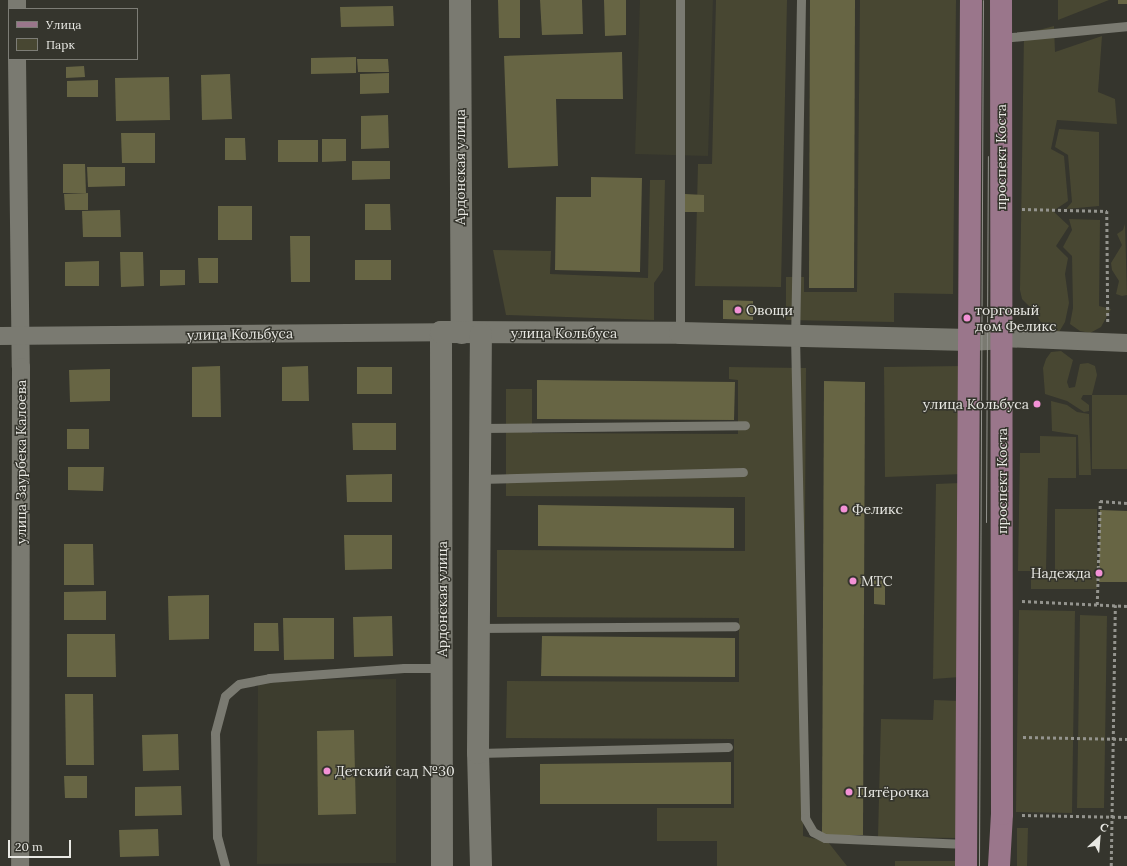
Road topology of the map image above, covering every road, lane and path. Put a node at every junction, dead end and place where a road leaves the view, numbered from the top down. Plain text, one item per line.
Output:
1 (460, 0) edge
2 (680, 0) edge
3 (801, 0) edge
4 (971, 0) edge
5 (1001, 0) edge
6 (1127, 26) edge
7 (1001, 38) junction
8 (18, 60) edge
9 (1022, 209) dead end
10 (1108, 325) dead end
11 (461, 333) junction
12 (680, 333) junction
13 (795, 335) junction
14 (0, 336) edge
15 (21, 336) junction
16 (1002, 338) junction
17 (969, 340) junction
18 (1127, 343) edge
19 (745, 425) dead end
20 (479, 428) junction
21 (743, 472) dead end
22 (479, 479) junction
23 (1127, 503) edge
24 (1002, 601) junction
25 (1097, 605) junction
26 (1115, 605) junction
27 (1127, 606) edge
28 (735, 626) dead end
29 (479, 628) junction
30 (442, 668) junction
31 (1000, 736) junction
32 (1113, 739) junction
33 (1127, 739) edge
34 (728, 746) dead end
35 (478, 753) junction
36 (1002, 814) junction
37 (1112, 817) junction
38 (1127, 817) edge
39 (966, 844) junction
40 (20, 866) edge
41 (225, 866) edge
42 (442, 866) edge
43 (481, 866) edge
44 (966, 866) edge
45 (999, 866) edge
46 (1111, 866) edge

1 - 11 street, Ардонская улица
2 - 12 lane
3 - 13 lane
4 - 17 main road
5 - 7 main road, проспект Коста
6 - 7 lane
7 - 16 main road, проспект Коста
8 - 15 street, улица Заурбека Калоева
9 - 10 path
11 - 12 street, улица Кольбуса
11 - 15 street, улица Кольбуса
11 - 20 street, Ардонская улица
11 - 30 street, Ардонская улица
12 - 13 street, улица Кольбуса
13 - 17 street, улица Кольбуса
13 - 39 lane
14 - 15 street, улица Кольбуса
15 - 40 street, улица Заурбека Калоева
16 - 17 street, улица Кольбуса
16 - 18 street, улица Кольбуса
16 - 24 main road, проспект Коста
17 - 39 main road
19 - 20 lane
20 - 22 street, Ардонская улица
21 - 22 lane
22 - 29 street, Ардонская улица
23 - 25 path
24 - 25 path
24 - 31 main road, проспект Коста
25 - 26 path
26 - 27 path
26 - 32 path
28 - 29 lane
29 - 35 street, Ардонская улица
30 - 41 lane
30 - 42 street, Ардонская улица
31 - 32 path
31 - 36 main road, проспект Коста
32 - 33 path
32 - 37 path
34 - 35 lane
35 - 43 street, Ардонская улица
36 - 37 path
36 - 45 main road, проспект Коста
37 - 38 path
37 - 46 path
39 - 44 main road

